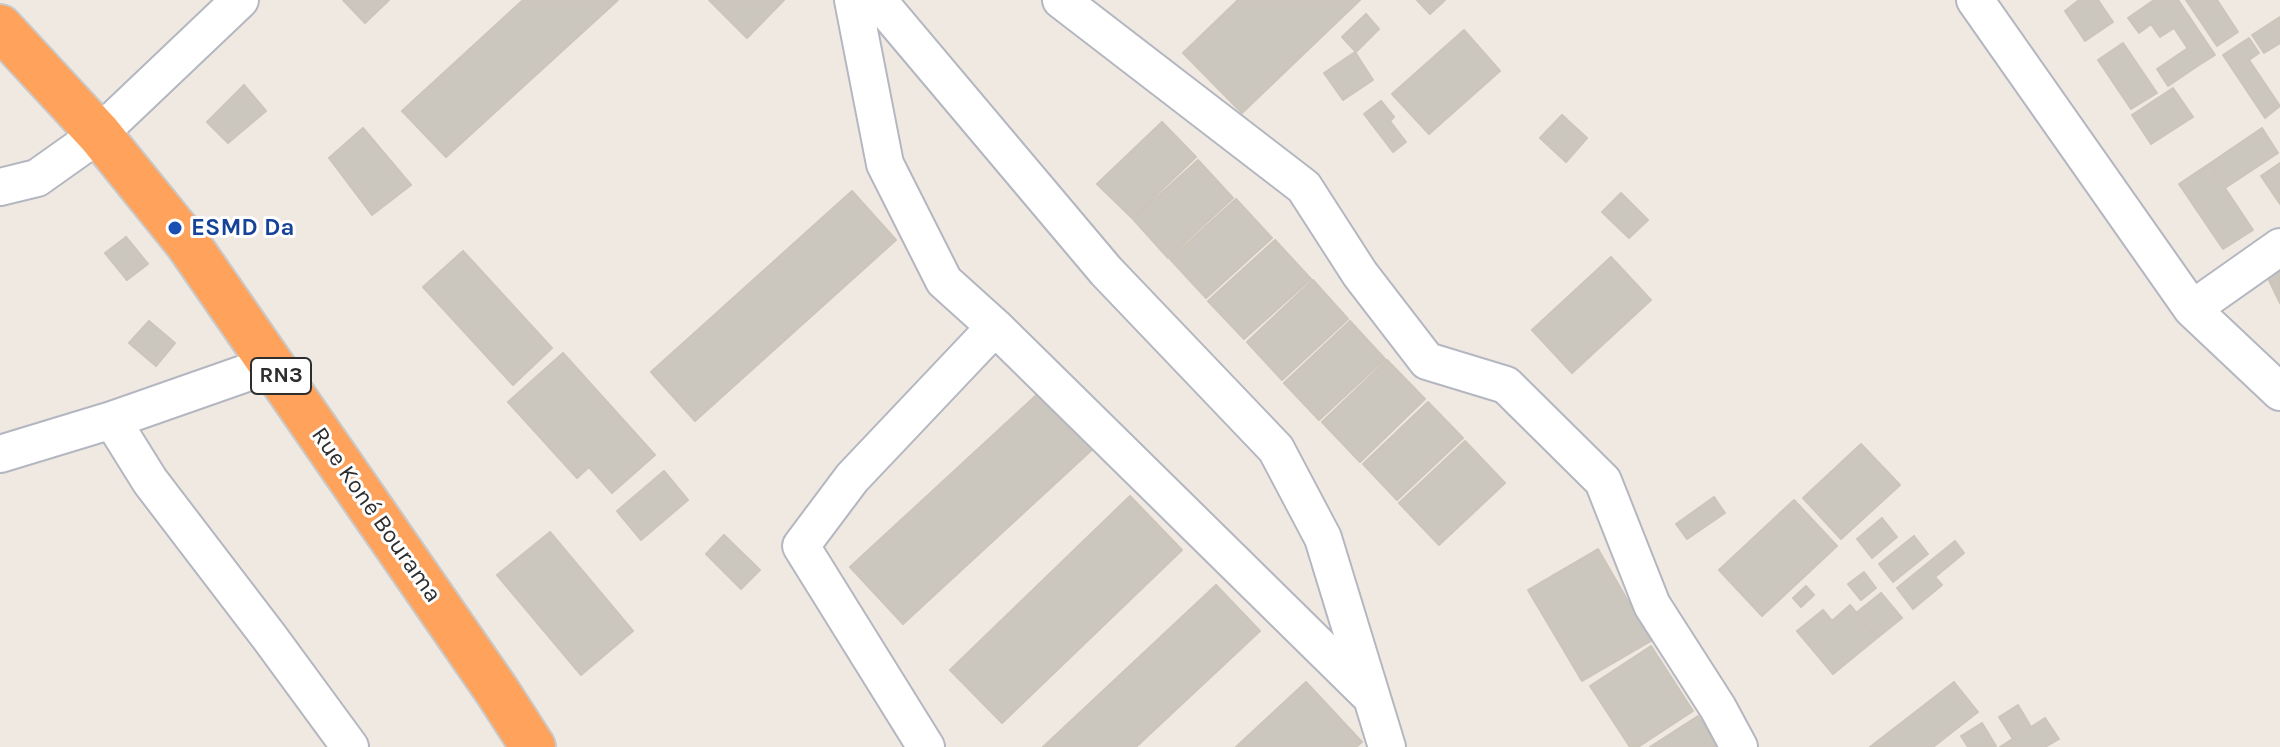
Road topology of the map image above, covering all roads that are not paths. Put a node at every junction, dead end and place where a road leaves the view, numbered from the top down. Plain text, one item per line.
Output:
1 (240, 0) edge
2 (853, 0) edge
3 (865, 0) edge
4 (1061, 0) edge
5 (1982, 2) edge
6 (0, 27) edge
7 (99, 134) junction
8 (0, 187) edge
9 (2280, 247) edge
10 (2192, 309) junction
11 (995, 327) junction
12 (272, 364) junction
13 (2280, 392) edge
14 (112, 420) junction
15 (0, 454) edge
16 (1371, 697) junction
17 (350, 747) edge
18 (533, 747) edge
19 (926, 747) edge
20 (1387, 747) edge
21 (1739, 747) edge

1 - 7 street
2 - 11 street
3 - 16 street
4 - 21 street
5 - 10 street
6 - 7 highway, Rue Koné Bourama / RN3
7 - 8 street
7 - 12 highway, Rue Koné Bourama / RN3
9 - 10 street
10 - 13 street
11 - 16 street
11 - 19 street
12 - 14 street
12 - 18 highway, Rue Koné Bourama / RN3
14 - 15 street
14 - 17 street
16 - 20 street

